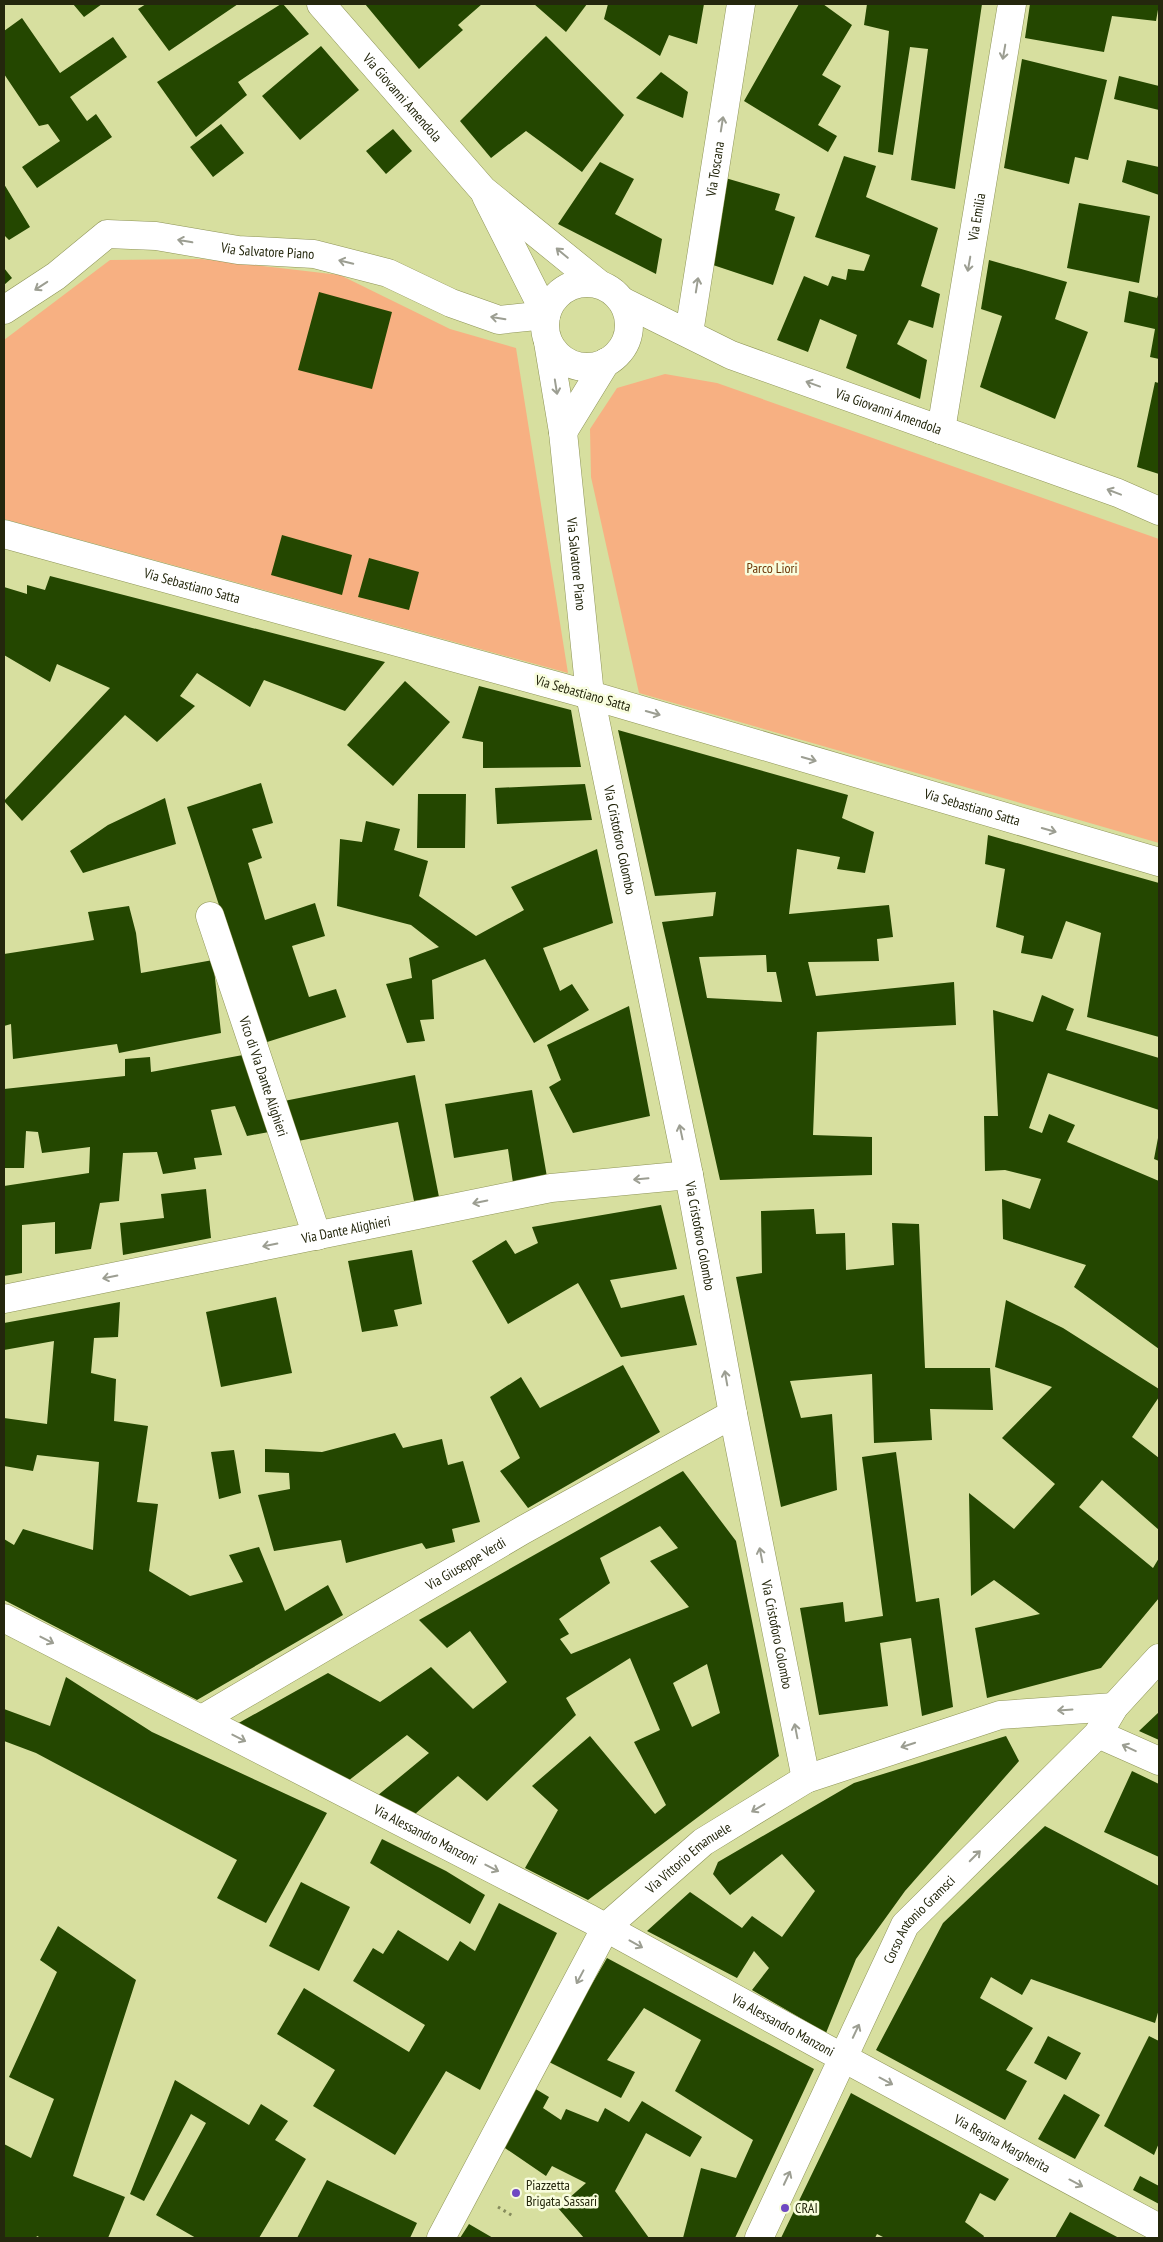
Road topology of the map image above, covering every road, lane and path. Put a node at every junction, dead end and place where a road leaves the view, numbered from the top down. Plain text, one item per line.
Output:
1 (320, 4) edge
2 (741, 4) edge
3 (1012, 4) edge
4 (483, 190) junction
5 (599, 284) junction
6 (622, 301) junction
7 (4, 310) edge
8 (546, 315) junction
9 (689, 333) junction
10 (548, 342) junction
11 (606, 362) junction
12 (940, 430) junction
13 (563, 432) junction
14 (1159, 511) edge
15 (4, 534) edge
16 (590, 695) junction
17 (1159, 862) edge
18 (210, 916) dead end
19 (690, 1175) junction
20 (317, 1236) junction
21 (4, 1299) edge
22 (733, 1414) junction
23 (4, 1618) edge
24 (1159, 1658) edge
25 (1114, 1707) junction
26 (202, 1719) junction
27 (1098, 1734) junction
28 (1159, 1762) edge
29 (806, 1779) junction
30 (606, 1927) junction
31 (843, 2058) junction
32 (1159, 2228) edge
33 (441, 2238) edge
34 (759, 2238) edge

1 - 4 street, Via Giovanni Amendola
9 -> 2 street, Via Toscana
3 -> 12 street, Via Emilia
5 -> 4 street, Via Giovanni Amendola
4 - 8 street, Via Giovanni Amendola
5 - 6 street
5 - 8 street
6 - 9 street, Via Giovanni Amendola
6 - 11 street
8 -> 7 street, Via Salvatore Piano
8 - 10 street
12 -> 9 street, Via Giovanni Amendola
10 - 11 street
10 -> 13 street, Via Salvatore Piano
11 - 13 street
14 -> 12 street, Via Giovanni Amendola
13 - 16 street, Via Salvatore Piano
15 - 16 street, Via Sebastiano Satta
16 -> 17 street, Via Sebastiano Satta
19 -> 16 street, Via Cristoforo Colombo
18 - 20 street, Vico di Via Dante Alighieri
19 -> 20 street, Via Dante Alighieri
22 -> 19 street, Via Cristoforo Colombo
20 -> 21 street, Via Dante Alighieri
22 - 26 street, Via Giuseppe Verdi
29 -> 22 street, Via Cristoforo Colombo
23 -> 26 street, Via Alessandro Manzoni
24 - 25 street, Corso Antonio Gramsci
25 - 27 street, Corso Antonio Gramsci
25 -> 29 street, Via Vittorio Emanuele
26 -> 30 street, Via Alessandro Manzoni
28 -> 27 street
31 -> 27 street, Corso Antonio Gramsci
29 -> 30 street, Via Vittorio Emanuele
30 -> 31 street, Via Alessandro Manzoni
30 -> 33 street, Via Vittorio Emanuele
31 -> 32 street, Via Regina Margherita
34 -> 31 street, Corso Antonio Gramsci

